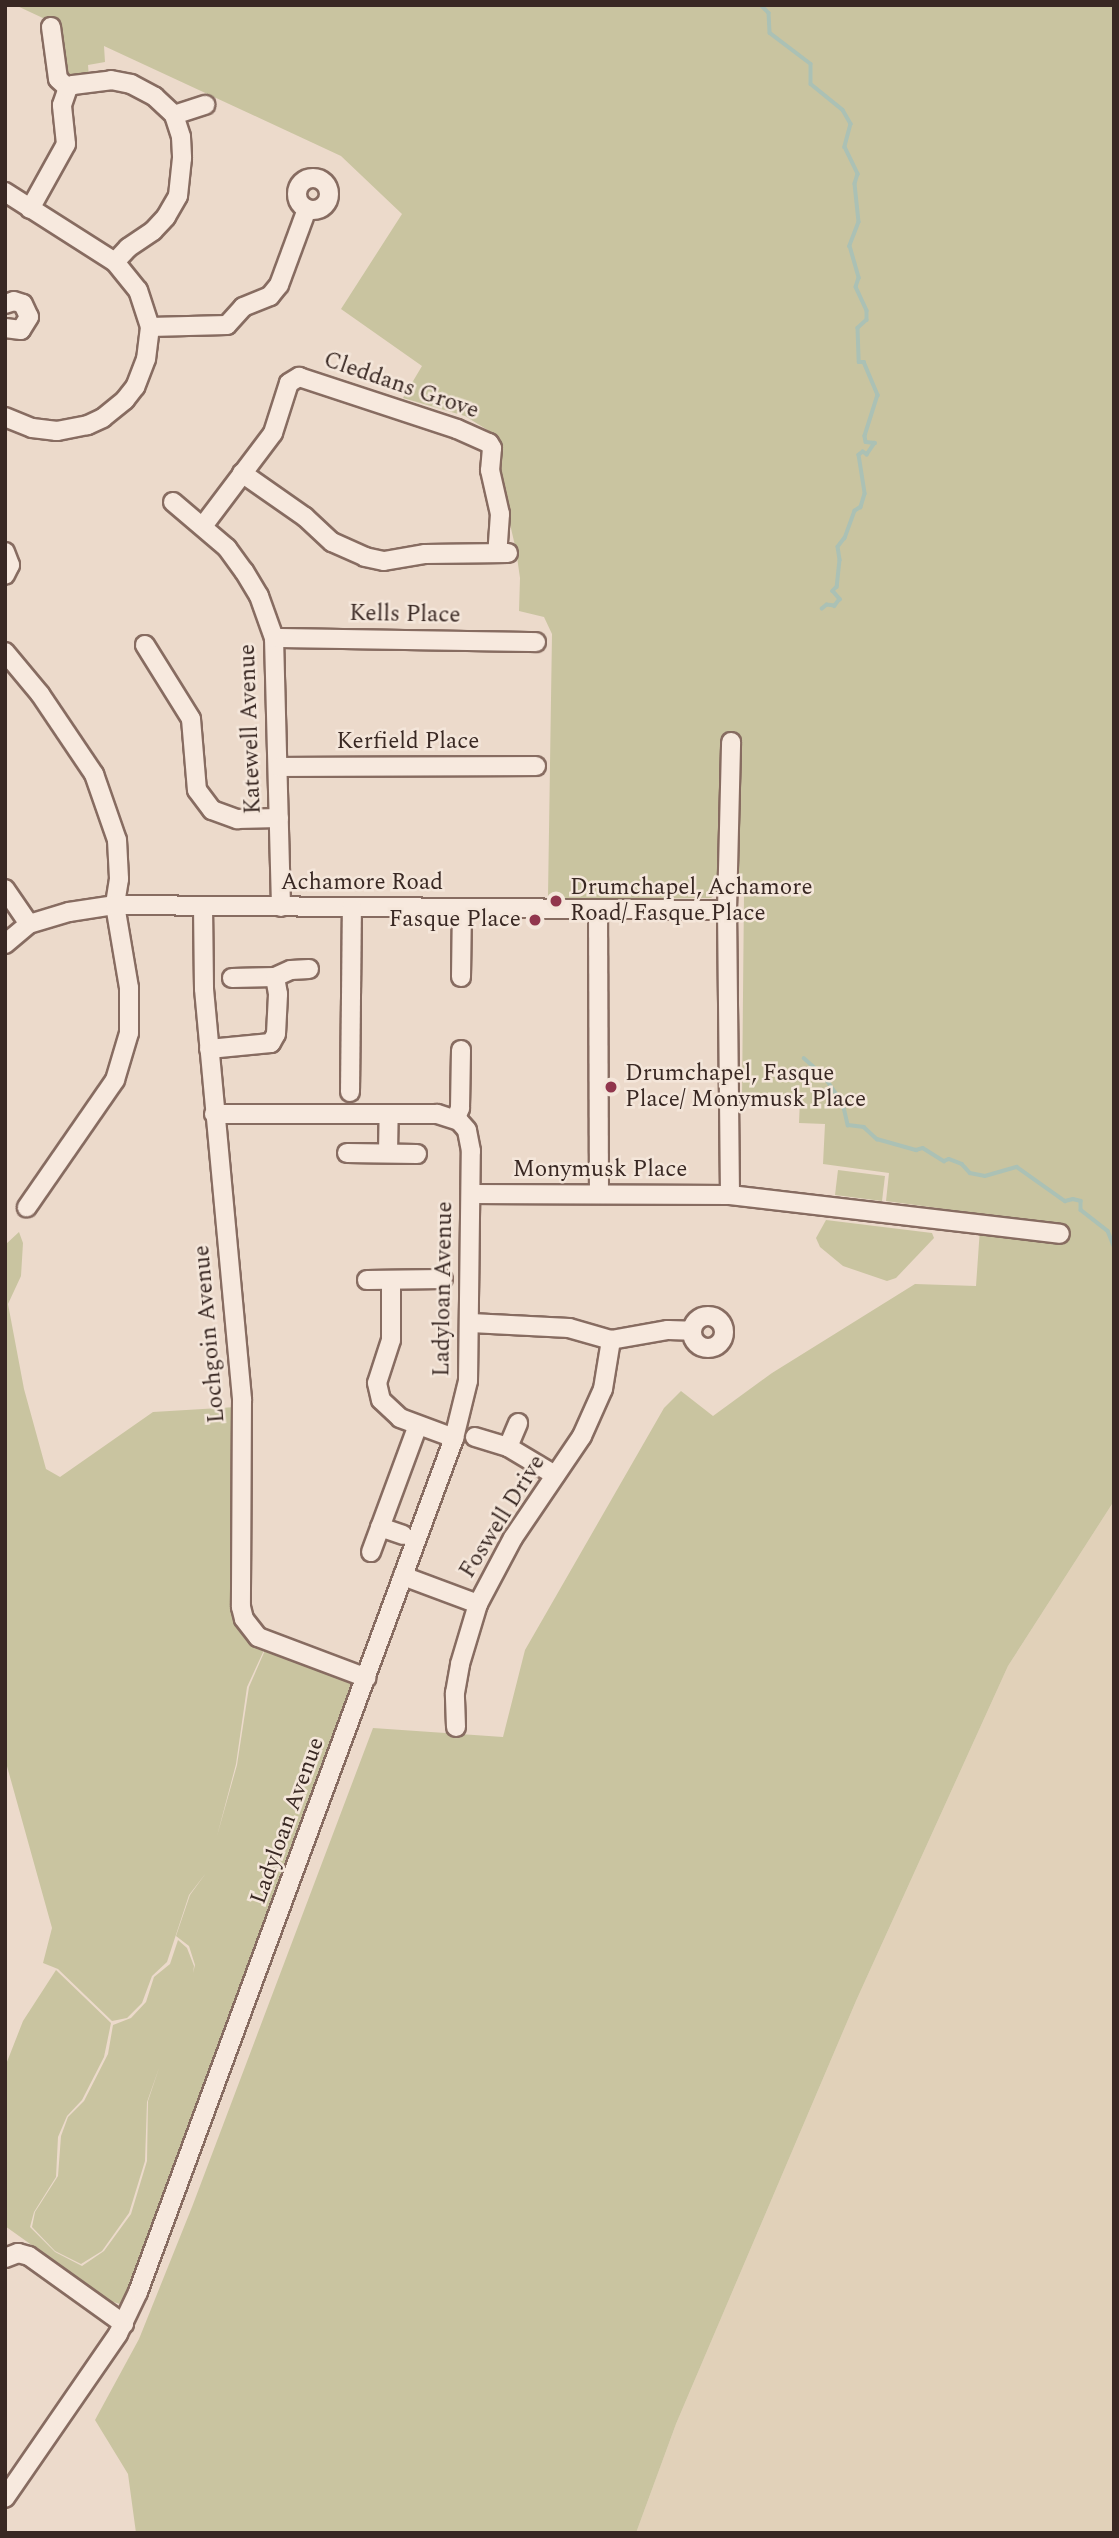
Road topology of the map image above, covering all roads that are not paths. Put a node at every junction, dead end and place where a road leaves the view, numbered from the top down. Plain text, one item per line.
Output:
1 (51, 27) dead end
2 (68, 88) junction
3 (205, 105) dead end
4 (174, 115) junction
5 (5, 192) edge
6 (30, 209) junction
7 (307, 209) dead end
8 (115, 262) junction
9 (5, 304) edge
10 (150, 327) junction
11 (6, 329) edge
12 (5, 417) edge
13 (243, 474) junction
14 (173, 502) dead end
15 (203, 526) junction
16 (5, 552) edge
17 (5, 575) edge
18 (274, 638) junction
19 (536, 642) dead end
20 (145, 645) dead end
21 (5, 652) edge
22 (731, 742) dead end
23 (536, 766) dead end
24 (279, 767) junction
25 (279, 818) junction
26 (5, 889) edge
27 (116, 905) junction
28 (203, 906) junction
29 (281, 907) junction
30 (352, 907) junction
31 (462, 908) junction
32 (598, 909) junction
33 (727, 910) junction
34 (29, 924) junction
35 (5, 944) edge
36 (309, 968) dead end
37 (275, 977) junction
38 (232, 978) dead end
39 (461, 978) dead end
40 (209, 1049) junction
41 (461, 1050) dead end
42 (350, 1092) dead end
43 (214, 1114) junction
44 (389, 1114) junction
45 (458, 1119) junction
46 (347, 1153) dead end
47 (388, 1153) junction
48 (418, 1154) dead end
49 (599, 1193) junction
50 (471, 1194) junction
51 (730, 1195) junction
52 (27, 1207) dead end
53 (1060, 1234) dead end
54 (443, 1279) dead end
55 (367, 1280) dead end
56 (391, 1280) junction
57 (471, 1322) junction
58 (692, 1331) dead end
59 (611, 1340) junction
60 (518, 1423) dead end
61 (418, 1425) junction
62 (475, 1437) dead end
63 (454, 1438) junction
64 (508, 1447) junction
65 (555, 1475) junction
66 (380, 1527) junction
67 (403, 1535) dead end
68 (372, 1552) dead end
69 (403, 1576) junction
70 (478, 1604) junction
71 (367, 1678) junction
72 (456, 1727) dead end
73 (5, 2258) edge
74 (124, 2324) junction
75 (5, 2497) edge

1 - 2 street
2 - 4 street
2 - 6 street
3 - 4 street
4 - 8 street
5 - 6 street
6 - 8 street
7 - 10 street
8 - 10 street
9 - 11 street
10 - 12 street
13 - 13 street, Cleddans Grove
13 - 15 street, Cleddans Grove
14 - 15 street, Katewell Avenue
15 - 18 street, Katewell Avenue
16 - 17 street
18 - 19 street, Kells Place
18 - 24 street, Katewell Avenue
20 - 25 street
21 - 27 street
22 - 33 street
23 - 24 street, Kerfield Place
24 - 25 street, Katewell Avenue
25 - 29 street, Katewell Avenue
26 - 34 street
27 - 28 street, Achamore Road
27 - 34 street, Achamore Road
27 - 52 street
28 - 29 street, Achamore Road
28 - 40 street, Lochgoin Avenue
29 - 30 street, Achamore Road
30 - 31 street, Achamore Road
30 - 42 street
31 - 32 street, Achamore Road
31 - 39 street
32 - 33 street, Achamore Road
32 - 49 street
33 - 51 street
34 - 35 street, Achamore Road
36 - 37 street
37 - 38 street
37 - 40 street
40 - 43 street, Lochgoin Avenue
41 - 45 street
43 - 44 street
43 - 71 street, Lochgoin Avenue
44 - 45 street
44 - 47 street
45 - 50 street, Ladyloan Avenue
46 - 47 street
47 - 48 street
49 - 50 street, Monymusk Place
49 - 51 street, Monymusk Place
50 - 57 street, Ladyloan Avenue
51 - 53 street, Monymusk Place
54 - 56 street
55 - 56 street
56 - 61 street
57 - 59 street
57 - 63 street, Ladyloan Avenue
58 - 59 street
59 - 65 street, Foswell Drive
60 - 64 street
61 - 63 street
61 - 66 street
62 - 64 street
63 - 69 street, Ladyloan Avenue
64 - 65 street
65 - 70 street, Foswell Drive
66 - 67 street
66 - 68 street
69 - 70 street
69 - 71 street, Ladyloan Avenue
70 - 72 street, Foswell Drive
71 - 74 street, Ladyloan Avenue
73 - 74 street
74 - 75 street, Ladyloan Avenue

